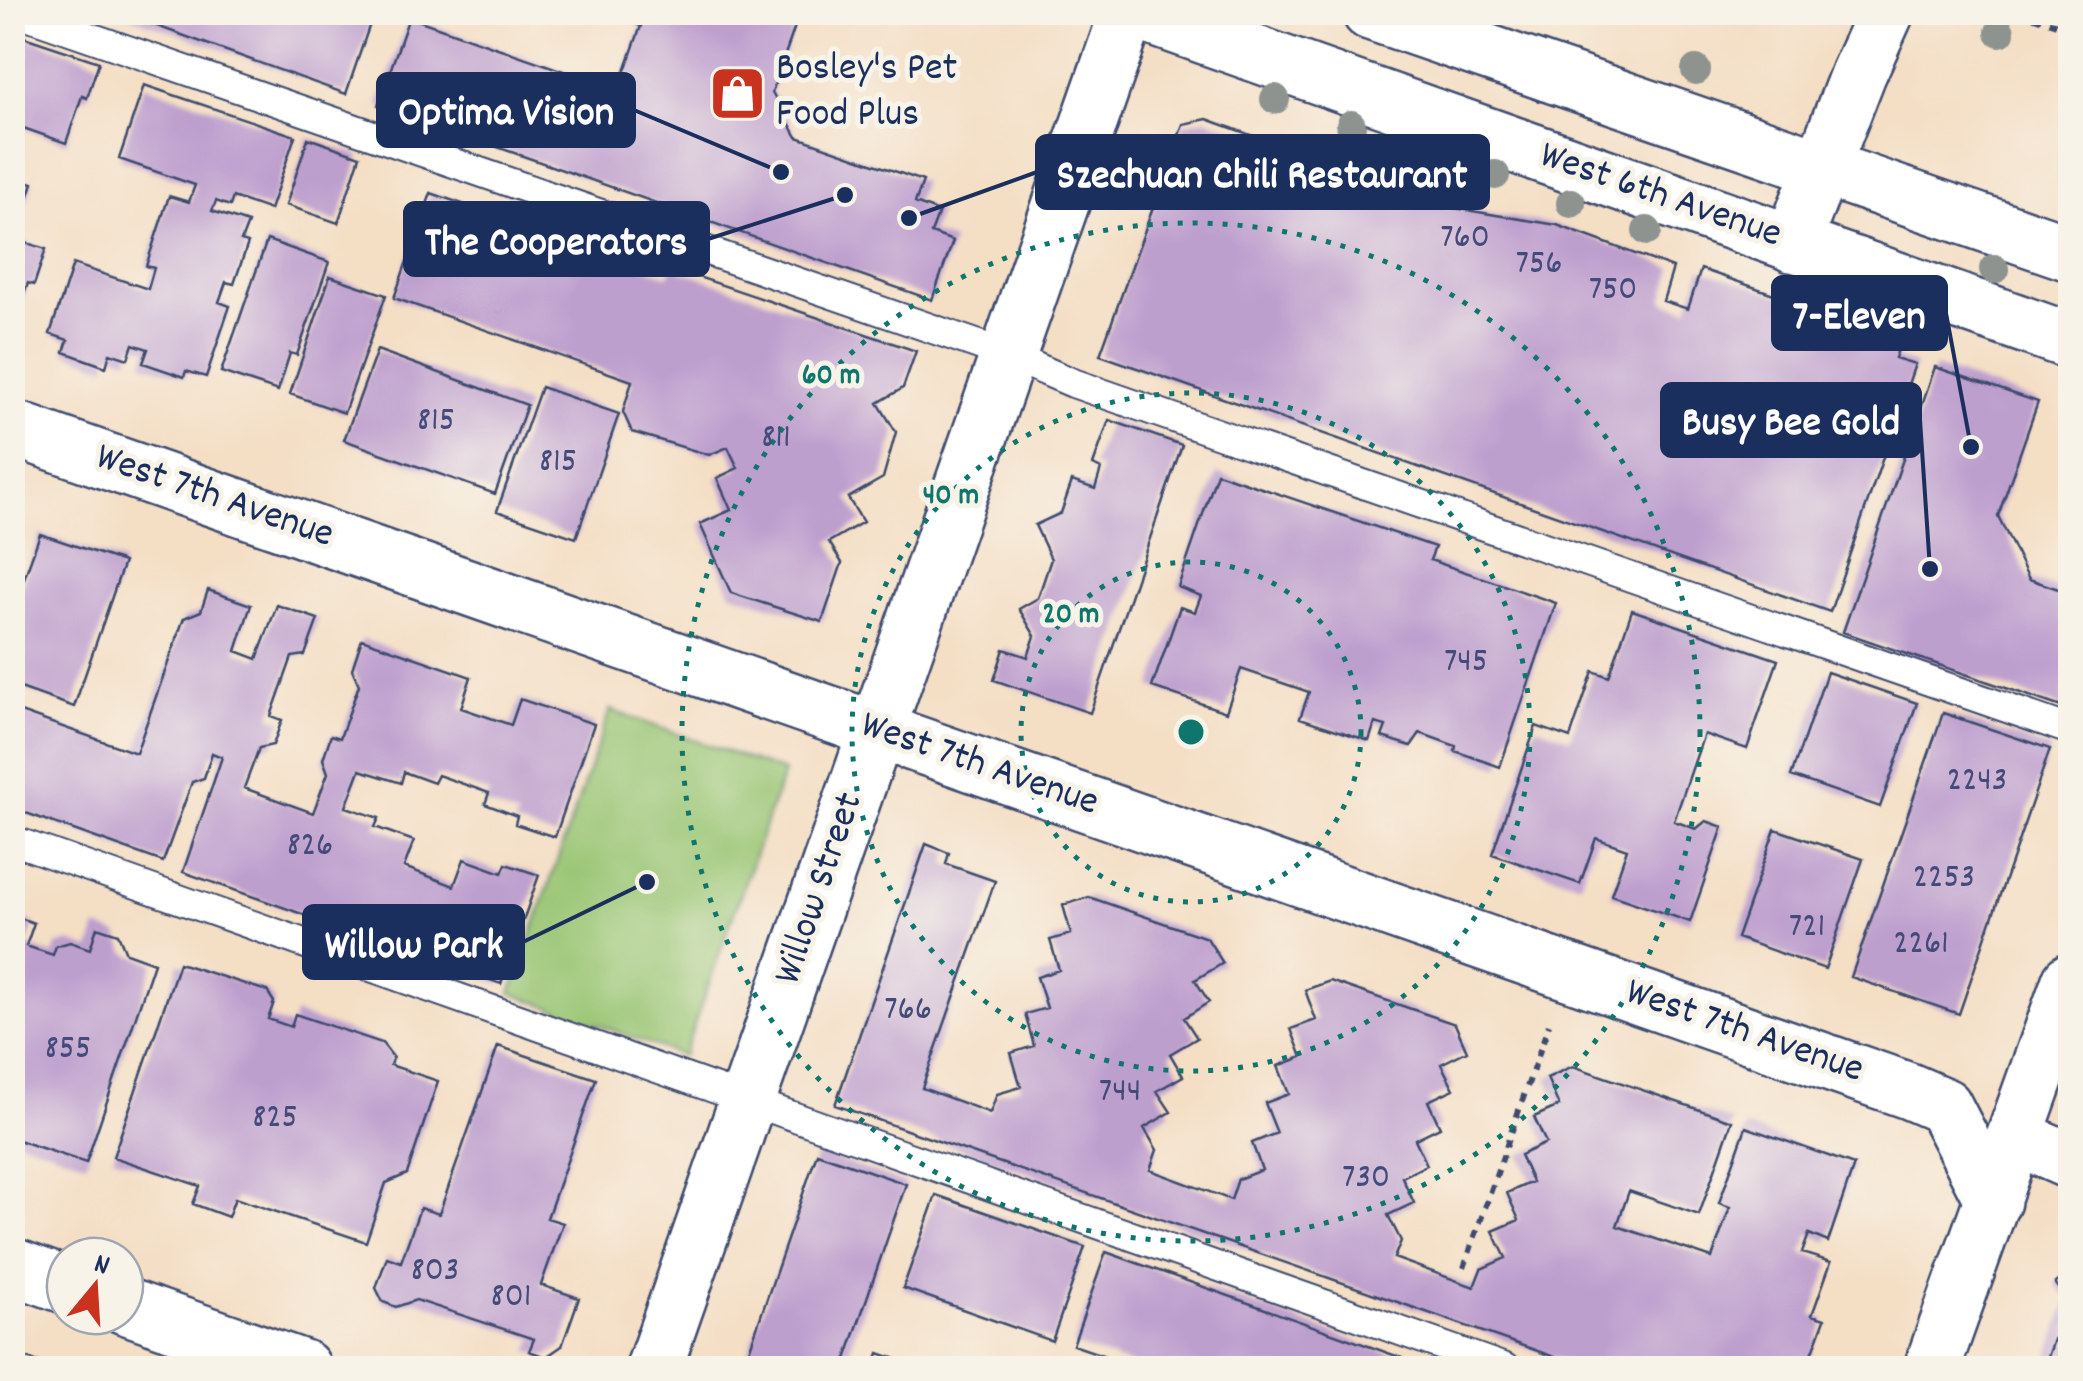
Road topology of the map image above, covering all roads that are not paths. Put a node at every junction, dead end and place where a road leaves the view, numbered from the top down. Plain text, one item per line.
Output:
1 (18, 12) edge
2 (1128, 12) edge
3 (1136, 12) edge
4 (1370, 12) edge
5 (1886, 12) edge
6 (1821, 167) junction
7 (1792, 244) junction
8 (2070, 253) edge
9 (2070, 341) edge
10 (1008, 354) junction
11 (12, 428) edge
12 (877, 730) junction
13 (2070, 730) edge
14 (12, 840) edge
15 (2070, 982) edge
16 (2039, 1071) junction
17 (748, 1099) junction
18 (1944, 1106) junction
19 (2016, 1137) junction
20 (2070, 1161) edge
21 (1993, 1201) junction
22 (12, 1266) edge
23 (45, 1278) edge
24 (145, 1319) edge
25 (192, 1350) edge
26 (303, 1368) edge
27 (654, 1368) edge
28 (1504, 1368) edge
29 (1932, 1368) edge

1 - 10 lane
2 - 10 street, Willow Street
3 - 7 street, West 6th Avenue
4 - 6 street, West 6th Avenue
5 - 6 street
6 - 7 street
6 - 8 street, West 6th Avenue
7 - 9 street, West 6th Avenue
10 - 12 street, Willow Street
10 - 13 lane
11 - 12 street, West 7th Avenue
12 - 17 street, Willow Street
12 - 18 street, West 7th Avenue
14 - 17 lane
15 - 16 street
16 - 18 street
16 - 19 street
17 - 27 street, Willow Street
17 - 28 lane
18 - 21 street
19 - 20 street
19 - 21 street
21 - 29 street
22 - 23 street
24 - 25 street
25 - 26 street

